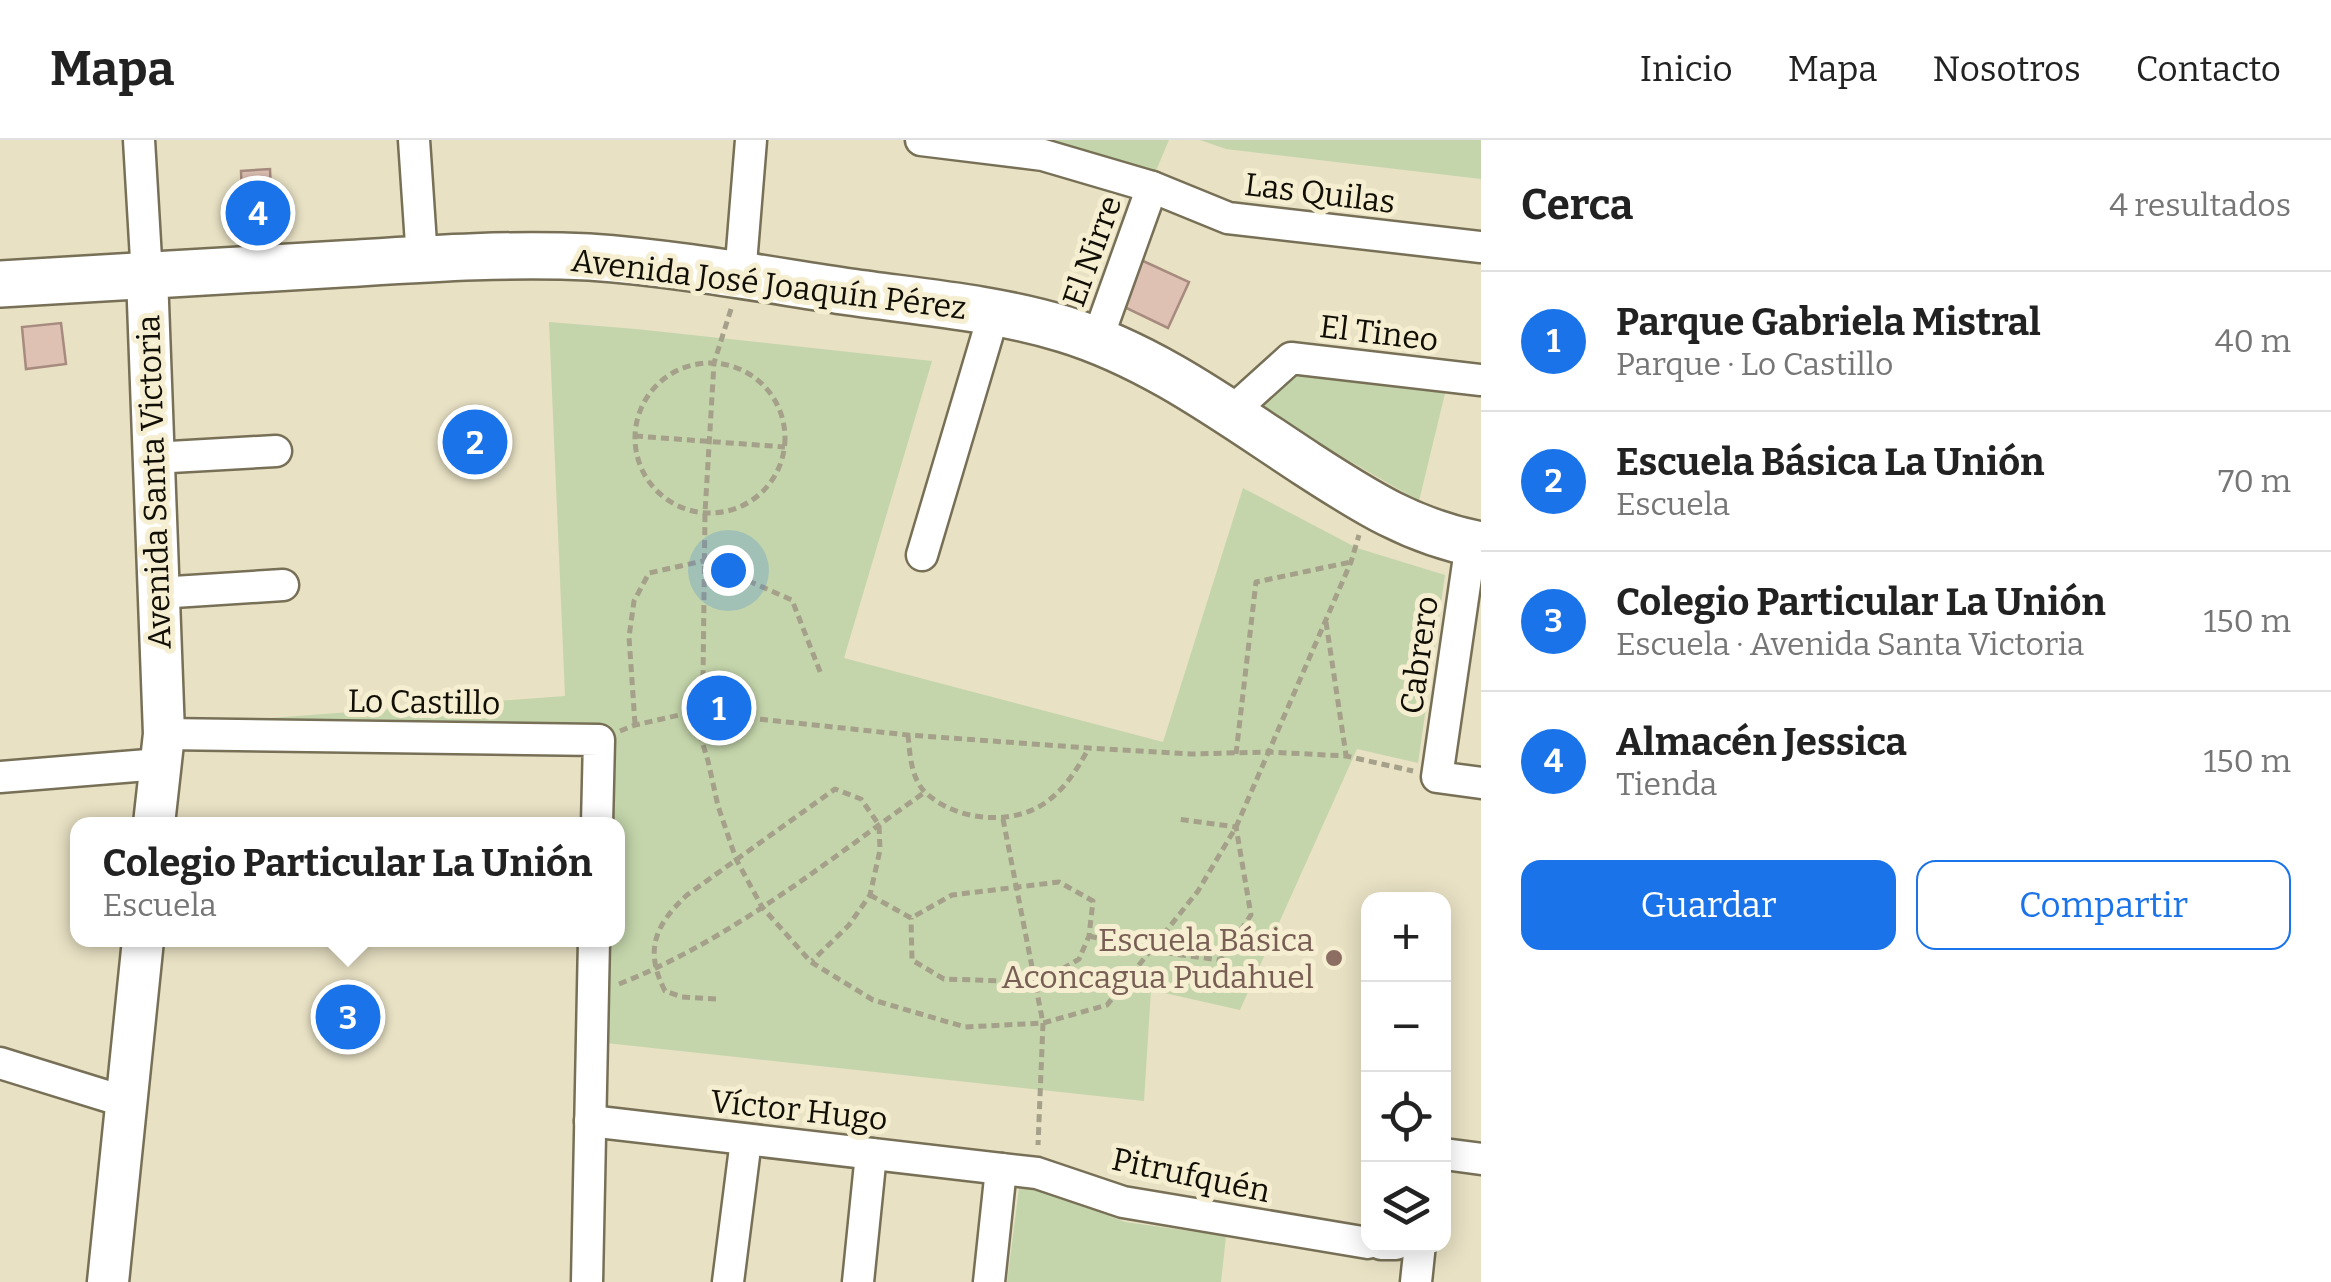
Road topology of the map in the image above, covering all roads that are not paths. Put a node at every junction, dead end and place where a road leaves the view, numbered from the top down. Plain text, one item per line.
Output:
1 (139, 140) edge
2 (414, 140) edge
3 (752, 140) edge
4 (921, 140) edge
5 (1152, 187) junction
6 (1481, 247) edge
7 (422, 260) junction
8 (146, 276) junction
9 (740, 276) junction
10 (0, 284) edge
11 (994, 313) junction
12 (1098, 340) junction
13 (1481, 380) edge
14 (1230, 414) junction
15 (276, 451) dead end
16 (153, 458) junction
17 (1476, 544) edge
18 (922, 556) dead end
19 (283, 585) dead end
20 (158, 594) junction
21 (162, 749) junction
22 (0, 777) edge
23 (1481, 783) edge
24 (155, 817) edge
25 (597, 817) edge
26 (142, 947) edge
27 (594, 947) edge
28 (0, 1063) edge
29 (126, 1102) junction
30 (590, 1121) junction
31 (746, 1140) junction
32 (871, 1154) junction
33 (1451, 1155) edge
34 (1481, 1159) edge
35 (1000, 1169) junction
36 (1361, 1242) edge
37 (1419, 1252) edge
38 (108, 1282) edge
39 (587, 1282) edge
40 (728, 1282) edge
41 (858, 1282) edge
42 (989, 1282) edge
43 (1416, 1282) edge

1 - 8 street, Avenida Santa Victoria
2 - 7 street
3 - 9 street
4 - 5 street, Las Quilas
5 - 6 street, Las Quilas
5 - 12 street, El Nirre
7 - 8 main road, Avenida José Joaquín Pérez
7 - 9 main road, Avenida José Joaquín Pérez
8 - 10 main road, Avenida José Joaquín Pérez
8 - 16 street, Avenida Santa Victoria
9 - 11 main road, Avenida José Joaquín Pérez
11 - 12 main road, Avenida José Joaquín Pérez
11 - 18 street
12 - 14 main road, Avenida José Joaquín Pérez
13 - 14 street, El Tineo
14 - 17 main road, Avenida José Joaquín Pérez
15 - 16 street
16 - 20 street, Avenida Santa Victoria
17 - 23 street, Cabrero
19 - 20 street
20 - 21 street, Avenida Santa Victoria
21 - 22 street, Lo Castillo
21 - 24 street, Avenida Santa Victoria
21 - 25 street, Lo Castillo
26 - 29 street
27 - 30 street
28 - 29 street
29 - 38 street
30 - 31 street, Víctor Hugo
30 - 39 street
31 - 32 street, Víctor Hugo
31 - 40 street
32 - 35 street, Víctor Hugo
32 - 41 street
33 - 34 street
35 - 36 street, Pitrufquén
35 - 42 street
37 - 43 street

